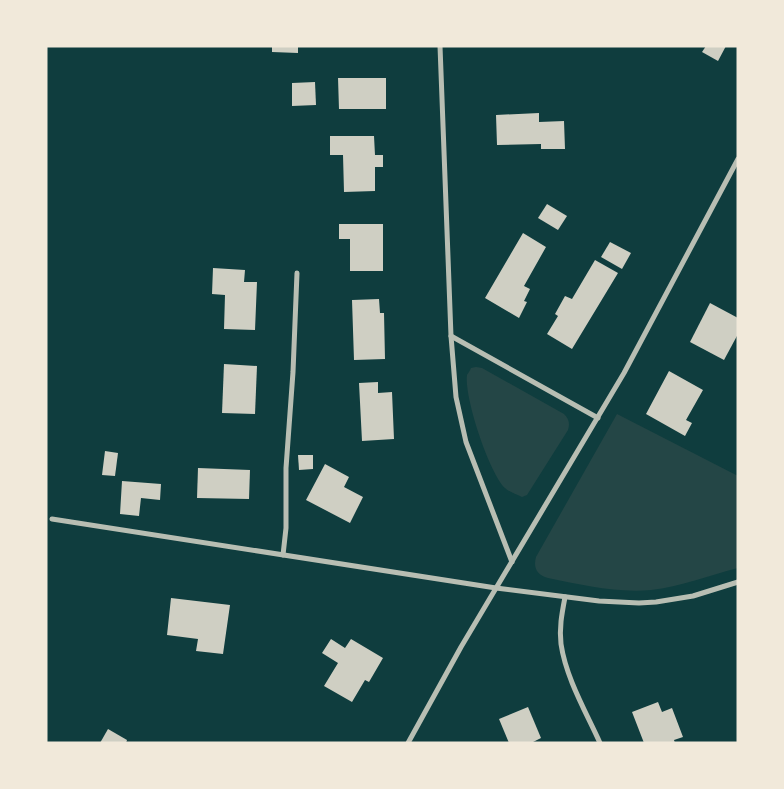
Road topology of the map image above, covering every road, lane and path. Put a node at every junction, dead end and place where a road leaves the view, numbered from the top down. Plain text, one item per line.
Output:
1 (440, 46) edge
2 (738, 159) edge
3 (297, 273) dead end
4 (451, 336) junction
5 (598, 418) junction
6 (52, 519) dead end
7 (283, 555) junction
8 (512, 562) junction
9 (738, 582) edge
10 (496, 588) junction
11 (565, 597) junction
12 (408, 743) edge
13 (600, 743) edge

1 - 4 street
2 - 5 street
3 - 7 street
4 - 5 street
4 - 8 street
5 - 8 street
6 - 7 street
7 - 10 street
8 - 10 street
9 - 11 street
10 - 11 street
10 - 12 street
11 - 13 street

